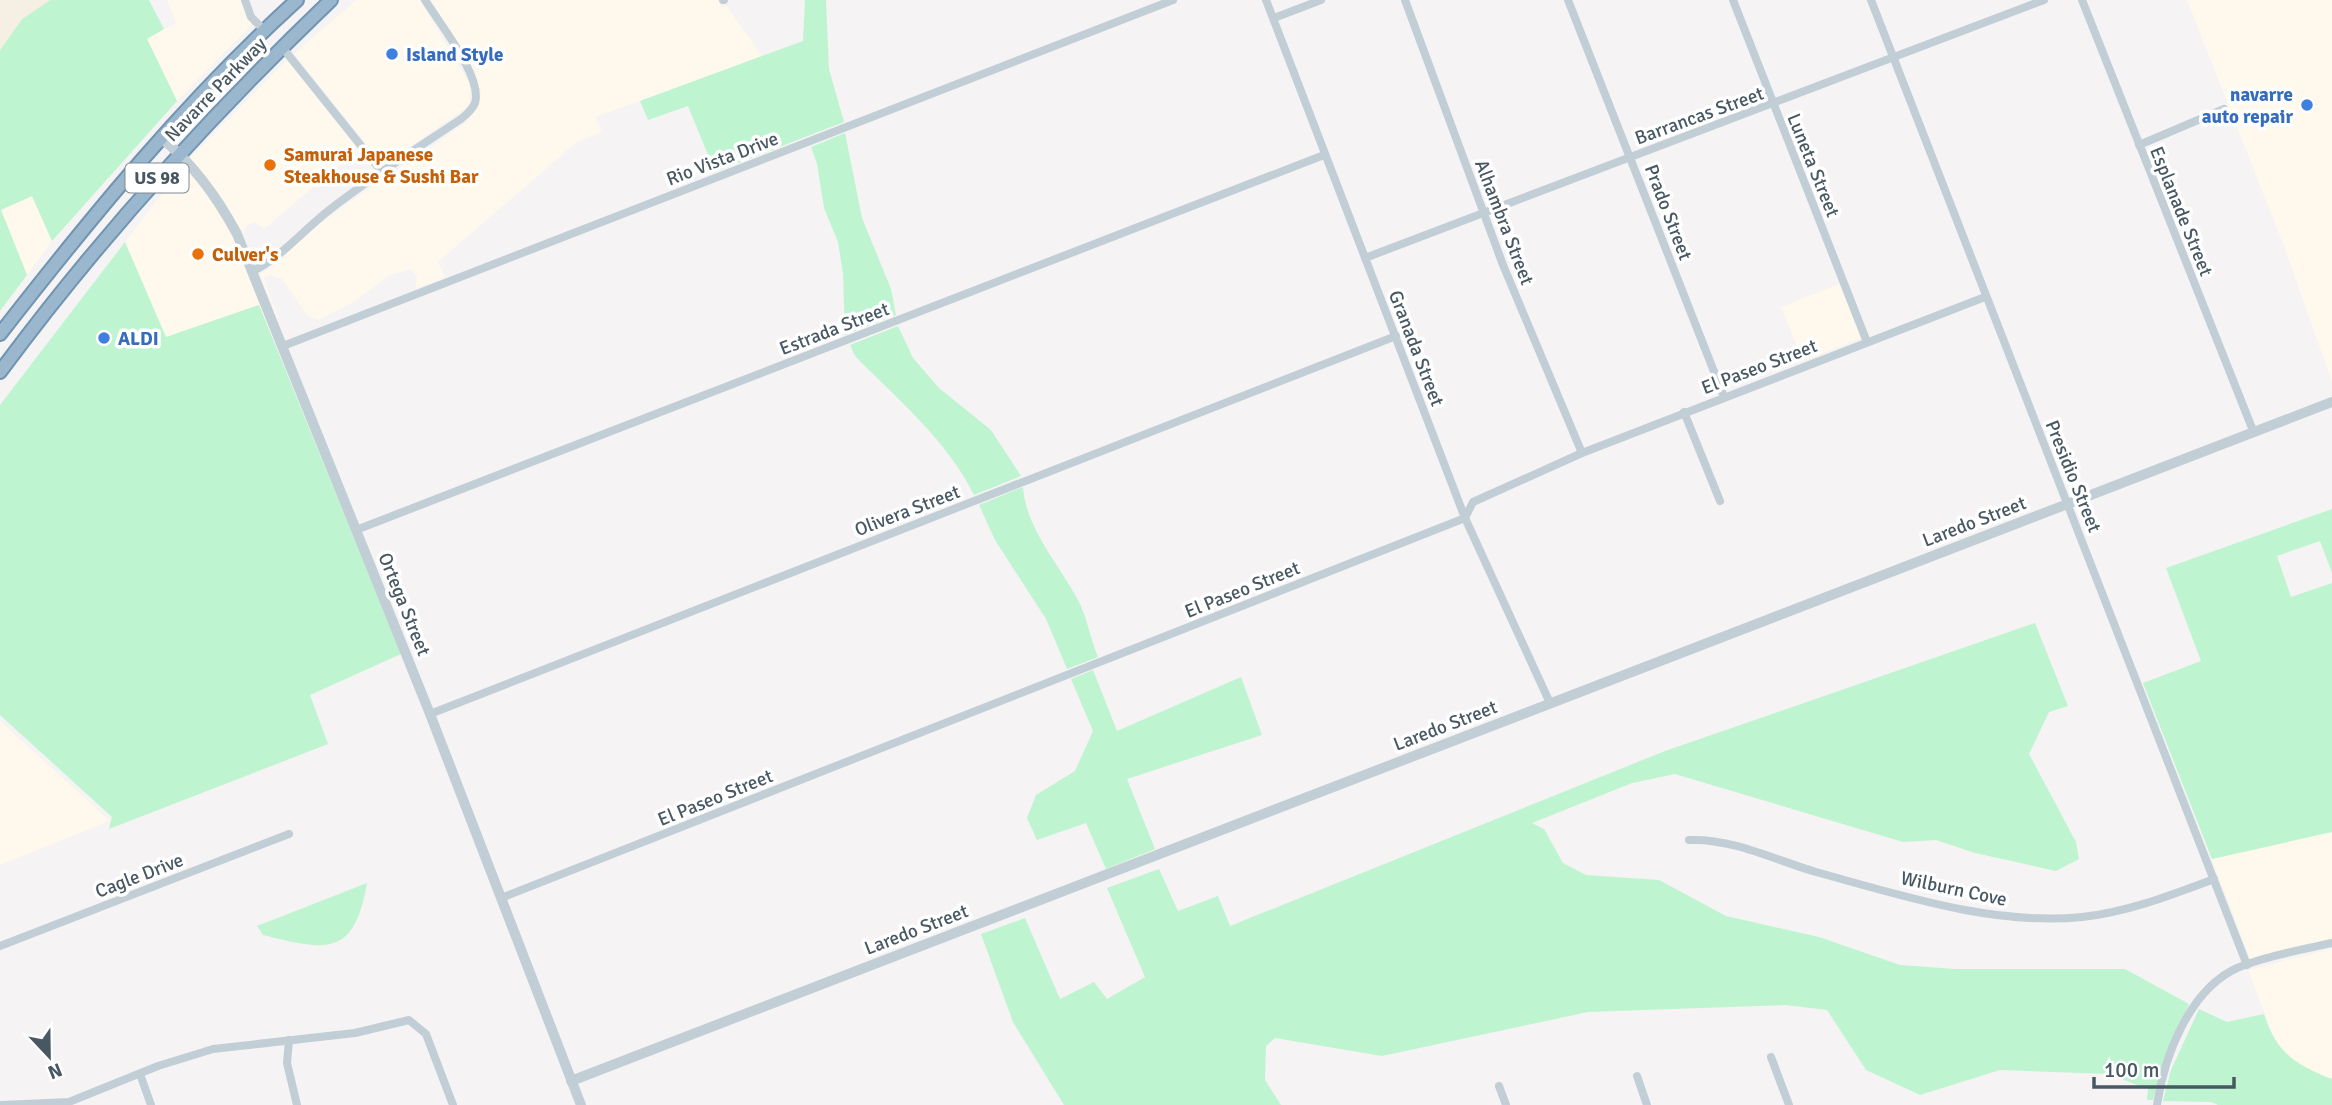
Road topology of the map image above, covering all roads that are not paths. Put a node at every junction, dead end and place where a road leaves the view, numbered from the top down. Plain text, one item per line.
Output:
1 (245, 0) edge
2 (297, 0) edge
3 (331, 0) edge
4 (425, 0) edge
5 (1172, 0) edge
6 (1266, 0) edge
7 (1321, 0) edge
8 (1405, 0) edge
9 (1568, 0) edge
10 (1733, 0) edge
11 (1871, 0) edge
12 (2044, 0) edge
13 (2082, 0) edge
14 (1274, 18) junction
15 (265, 31) junction
16 (282, 47) junction
17 (1893, 59) junction
18 (1773, 104) junction
19 (2224, 108) dead end
20 (160, 138) junction
21 (2139, 145) junction
22 (179, 153) junction
23 (1324, 155) junction
24 (1630, 157) junction
25 (382, 172) junction
26 (1484, 211) junction
27 (1365, 258) junction
28 (253, 271) junction
29 (1985, 297) junction
30 (0, 334) edge
31 (1396, 335) junction
32 (1867, 342) junction
33 (283, 346) junction
34 (0, 372) edge
35 (1724, 397) junction
36 (2332, 402) edge
37 (1684, 412) junction
38 (2254, 433) junction
39 (1582, 453) junction
40 (1720, 501) dead end
41 (2069, 504) junction
42 (1465, 518) junction
43 (356, 530) junction
44 (1549, 703) junction
45 (430, 714) junction
46 (289, 834) dead end
47 (1689, 840) dead end
48 (2214, 879) junction
49 (501, 898) junction
50 (2332, 943) edge
51 (0, 946) edge
52 (2247, 965) junction
53 (289, 1040) junction
54 (1771, 1057) dead end
55 (140, 1074) junction
56 (1637, 1076) dead end
57 (571, 1081) junction
58 (1499, 1087) dead end
59 (16, 1104) edge
60 (2, 1105) edge
61 (151, 1105) edge
62 (297, 1105) edge
63 (453, 1105) edge
64 (581, 1105) edge
65 (1506, 1105) edge
66 (1647, 1105) edge
67 (1789, 1105) edge
68 (2157, 1105) edge

1 - 15 street
2 - 15 highway, Navarre Parkway / US 98
3 - 16 highway, Navarre Parkway / US 98
4 - 25 street
5 - 33 street, Rio Vista Drive
6 - 14 street, Granada Street
7 - 14 street
8 - 26 street, Alhambra Street
9 - 24 street, Prado Street
10 - 18 street, Luneta Street
11 - 17 street, Presidio Street
12 - 17 street, Barrancas Street
13 - 21 street, Esplanade Street
14 - 23 street, Granada Street
15 - 20 highway, Navarre Parkway / US 98
16 - 22 highway, Navarre Parkway / US 98
16 - 25 street
17 - 18 street, Barrancas Street
17 - 29 street, Presidio Street
18 - 24 street, Barrancas Street
18 - 32 street, Luneta Street
19 - 21 street
20 - 22 street, Ortega Street
20 - 30 highway, Navarre Parkway / US 98
21 - 38 street, Esplanade Street
22 - 28 street, Ortega Street
22 - 34 highway, Navarre Parkway / US 98
23 - 27 street, Granada Street
23 - 43 street, Estrada Street
24 - 26 street, Barrancas Street
24 - 35 street, Prado Street
25 - 28 street
26 - 27 street, Barrancas Street
26 - 39 street, Alhambra Street
27 - 31 street, Granada Street
28 - 33 street, Ortega Street
29 - 32 street, El Paseo Street
29 - 41 street, Presidio Street
31 - 42 street, Granada Street
31 - 45 street, Olivera Street
32 - 35 street, El Paseo Street
33 - 43 street, Ortega Street
35 - 37 street, El Paseo Street
36 - 38 street, Laredo Street
37 - 39 street, El Paseo Street
37 - 40 street
38 - 41 street, Laredo Street
39 - 42 street, El Paseo Street
41 - 44 street, Laredo Street
41 - 48 street, Presidio Street
42 - 44 street, Granada Street
42 - 49 street, El Paseo Street
43 - 45 street, Ortega Street
44 - 57 street, Laredo Street
45 - 49 street, Ortega Street
46 - 51 street, Cagle Drive
47 - 48 street, Wilburn Cove
48 - 52 street, Presidio Street
49 - 57 street, Ortega Street
50 - 52 street
52 - 68 street
53 - 55 street
53 - 62 street
53 - 63 street
54 - 67 street
55 - 59 street
55 - 61 street
56 - 66 street
57 - 64 street, Ortega Street
58 - 65 street
59 - 60 street

